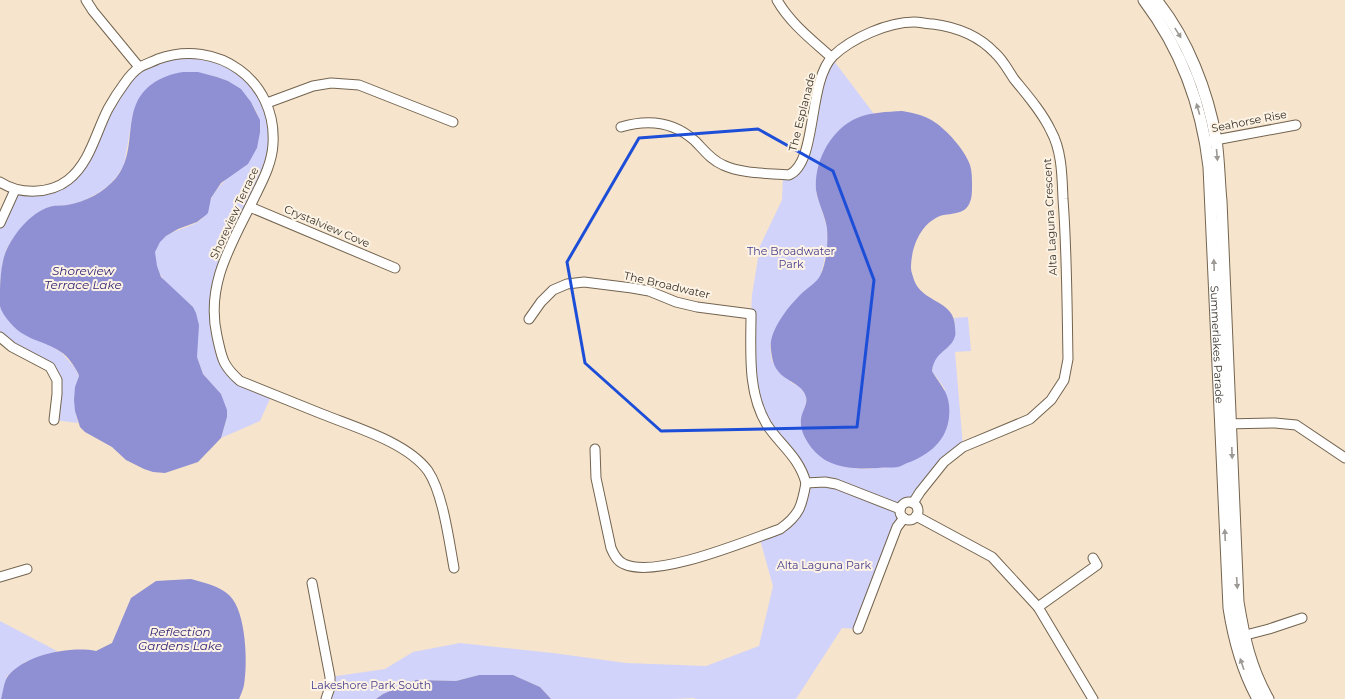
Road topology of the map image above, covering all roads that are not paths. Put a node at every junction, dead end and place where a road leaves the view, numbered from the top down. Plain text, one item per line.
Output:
1 (86, 0) edge
2 (777, 0) edge
3 (1144, 0) edge
4 (1156, 0) edge
5 (832, 58) junction
6 (139, 67) junction
7 (266, 103) junction
8 (453, 122) dead end
9 (1296, 124) dead end
10 (620, 126) dead end
11 (1211, 141) junction
12 (0, 182) edge
13 (15, 190) junction
14 (250, 207) junction
15 (0, 223) edge
16 (395, 268) dead end
17 (529, 319) dead end
18 (0, 337) edge
19 (54, 420) dead end
20 (1226, 424) junction
21 (595, 449) dead end
22 (1345, 458) edge
23 (806, 482) junction
24 (913, 503) junction
25 (900, 509) junction
26 (916, 516) junction
27 (904, 518) junction
28 (1093, 558) dead end
29 (454, 568) dead end
30 (27, 570) dead end
31 (0, 577) edge
32 (312, 583) dead end
33 (1038, 607) junction
34 (1302, 618) dead end
35 (858, 628) dead end
36 (1239, 637) junction
37 (326, 699) edge
38 (1093, 699) edge
39 (1258, 699) edge
40 (1268, 699) edge

1 - 6 street
2 - 5 street
11 -> 3 street, Summerlakes Parade
4 -> 11 street, Summerlakes Parade
5 - 10 street, The Esplanade
5 - 24 street, Alta Laguna Crescent
6 - 7 street, Shoreview Terrace
6 - 13 street, Shoreview Terrace
7 - 8 street
7 - 14 street, Shoreview Terrace
9 - 11 street, Seahorse Rise
11 - 20 street, Summerlakes Parade
12 - 13 street, Shoreview Terrace
13 - 15 street
14 - 16 street, Crystalview Cove
14 - 29 street, Shoreview Terrace
17 - 23 street, The Broadwater
18 - 19 street
20 - 22 street
20 - 36 street, Summerlakes Parade
21 - 23 street
23 - 25 street
24 - 25 street
24 - 26 street
25 - 27 street
26 - 27 street
26 - 33 street
27 - 35 street
28 - 33 street
30 - 31 street
32 - 37 street
33 - 38 street
34 - 36 street
39 -> 36 street, Summerlakes Parade
36 - 40 street, Summerlakes Parade

